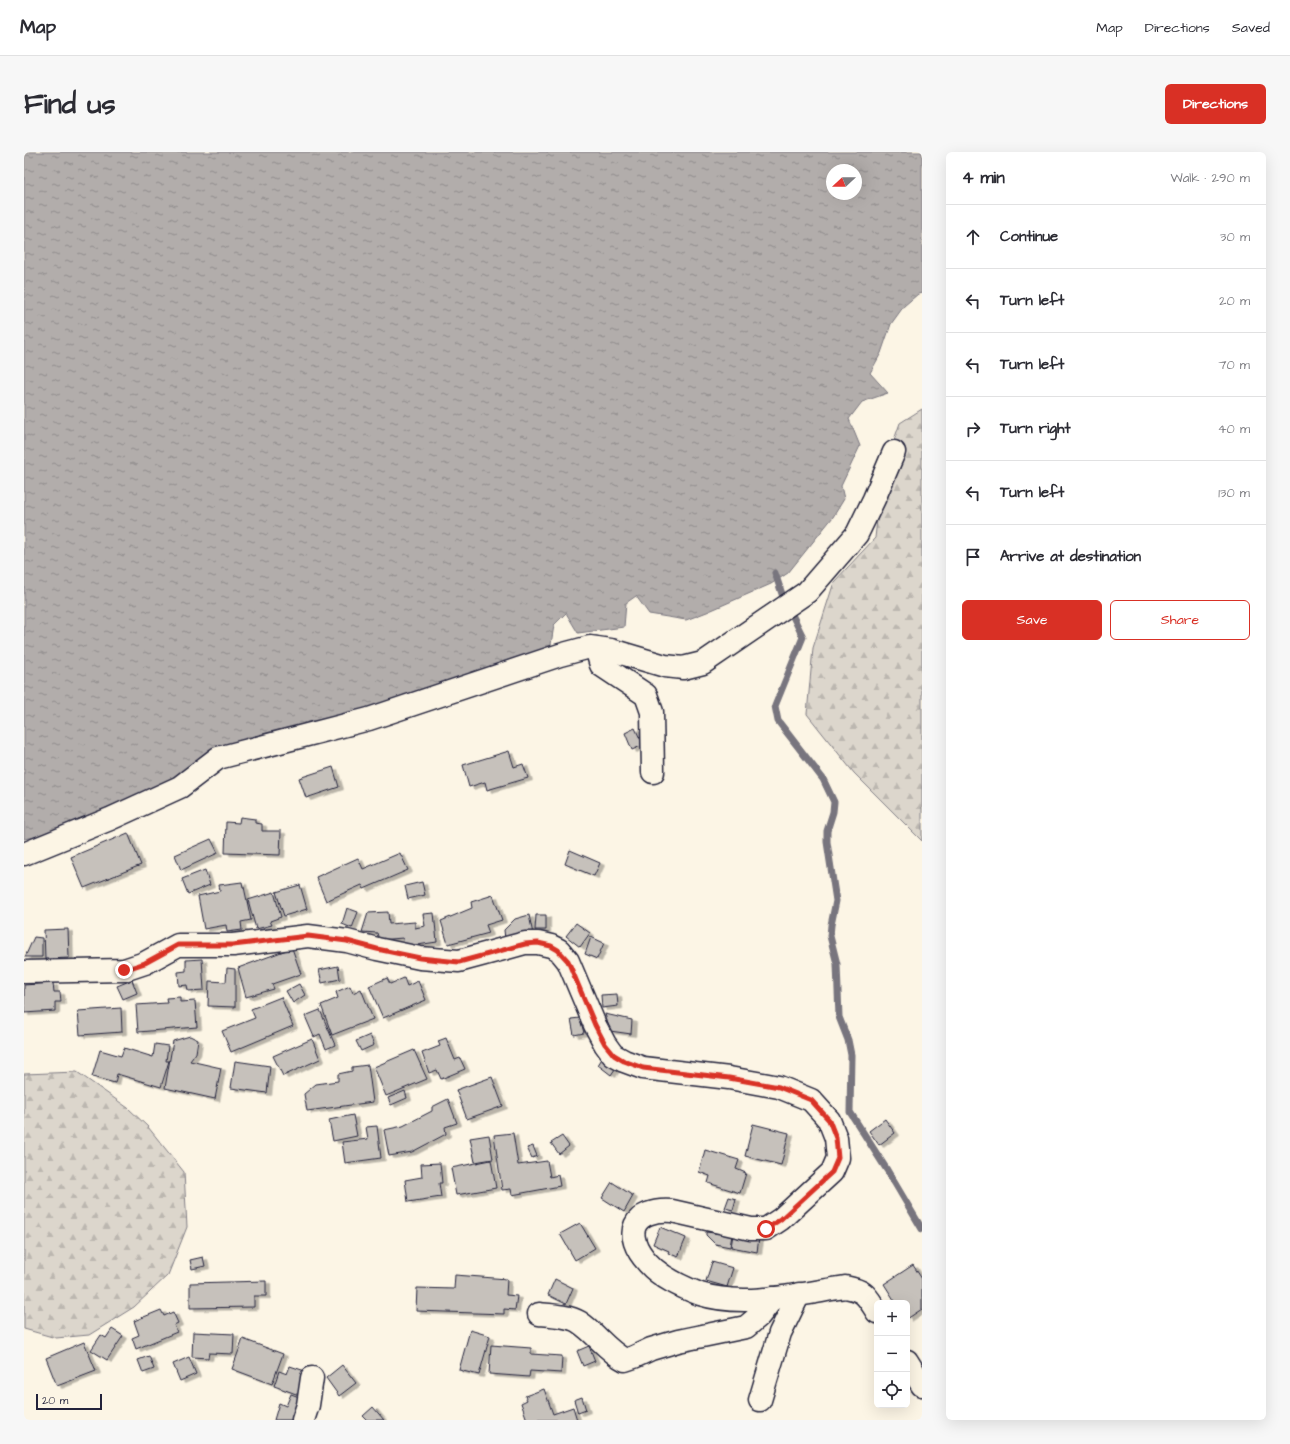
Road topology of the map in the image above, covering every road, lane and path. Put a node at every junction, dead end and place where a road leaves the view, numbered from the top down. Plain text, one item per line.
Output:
1 (894, 452) dead end
2 (596, 648) junction
3 (653, 772) dead end
4 (24, 854) edge
5 (24, 972) edge
6 (799, 1294) junction
7 (773, 1298) junction
8 (874, 1307) edge
9 (539, 1314) dead end
10 (910, 1365) edge
11 (312, 1378) dead end
12 (922, 1385) edge
13 (760, 1400) dead end
14 (303, 1420) edge

1 - 2 street
2 - 3 street
2 - 4 street
5 - 7 street
6 - 7 street
6 - 8 street
6 - 13 street
7 - 9 street
10 - 12 street
11 - 14 street

